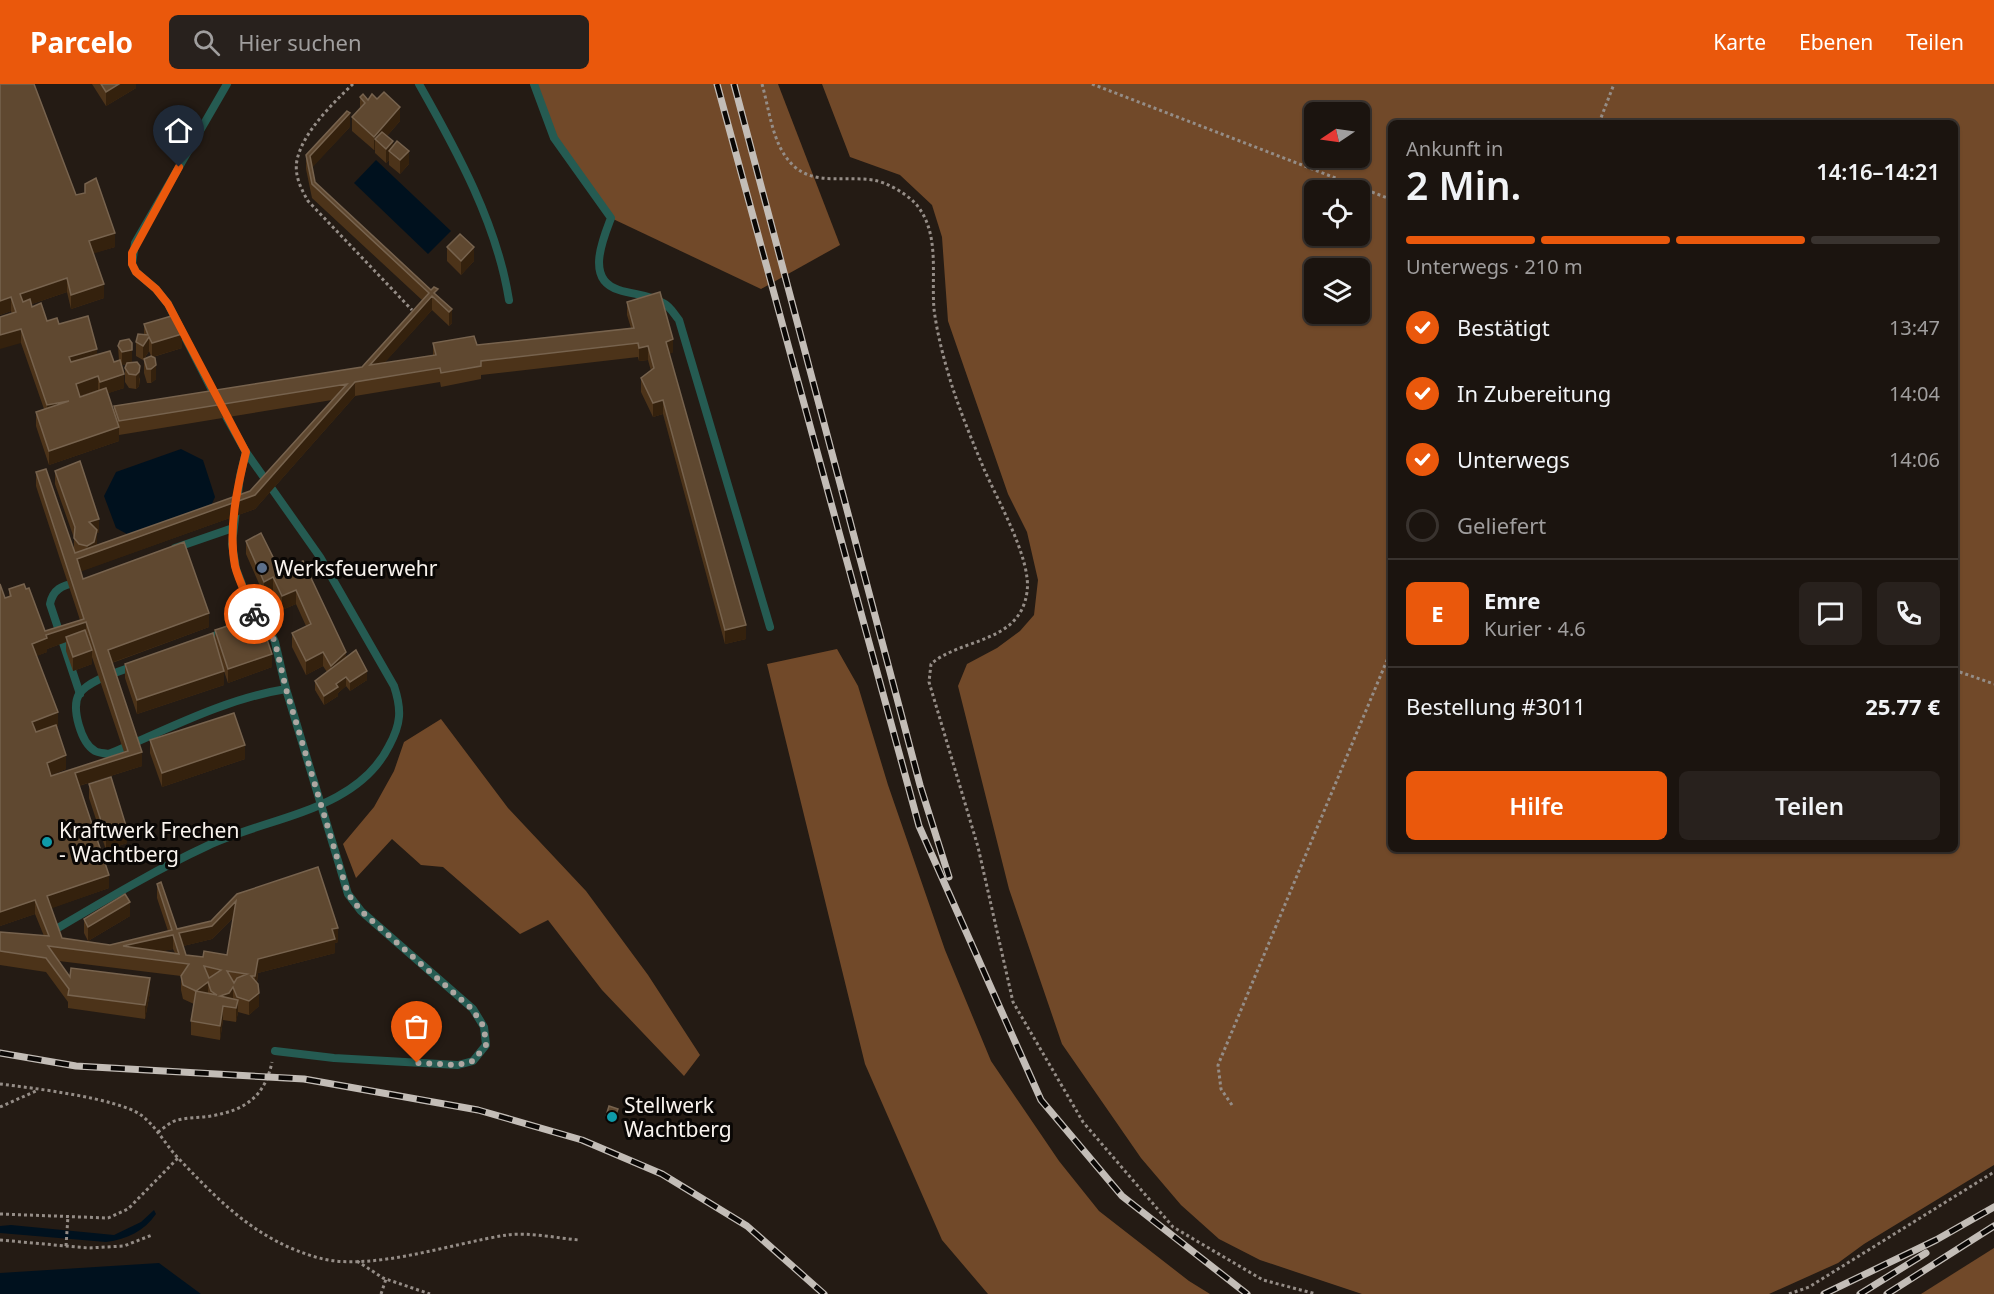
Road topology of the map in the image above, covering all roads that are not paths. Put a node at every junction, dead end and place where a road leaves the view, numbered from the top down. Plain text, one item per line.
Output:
1 (420, 84) edge
2 (534, 84) edge
3 (225, 88) edge
4 (509, 300) dead end
5 (246, 452) junction
6 (233, 528) junction
7 (168, 550) edge
8 (81, 580) edge
9 (254, 615) junction
10 (770, 627) dead end
11 (191, 646) edge
12 (146, 662) edge
13 (286, 689) junction
14 (80, 694) junction
15 (321, 804) junction
16 (42, 938) edge
17 (274, 1051) road end

1 - 4 lane
2 - 10 lane
3 - 5 lane
5 - 6 lane
5 - 15 lane
6 - 7 lane
6 - 9 lane
8 - 14 lane
9 - 11 lane
9 - 13 lane
12 - 14 lane
13 - 14 lane
13 - 15 lane
15 - 16 lane
15 - 17 lane

